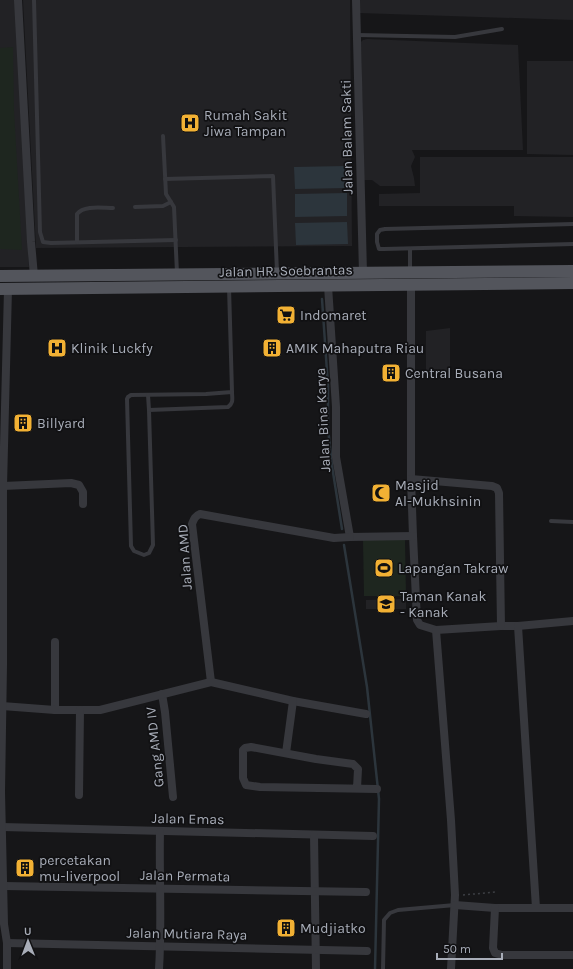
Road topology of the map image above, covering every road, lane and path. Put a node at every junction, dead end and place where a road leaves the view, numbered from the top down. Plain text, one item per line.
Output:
1 (18, 0) edge
2 (34, 0) edge
3 (356, 0) edge
4 (502, 29) dead end
5 (357, 35) junction
6 (163, 136) dead end
7 (165, 179) junction
8 (171, 202) junction
9 (134, 207) dead end
10 (113, 208) dead end
11 (573, 224) edge
12 (176, 240) junction
13 (77, 242) junction
14 (573, 244) edge
15 (410, 249) junction
16 (573, 271) edge
17 (277, 273) junction
18 (363, 273) junction
19 (177, 274) junction
20 (0, 276) edge
21 (34, 276) junction
22 (410, 278) junction
23 (573, 283) edge
24 (328, 286) junction
25 (178, 287) junction
26 (229, 287) junction
27 (4, 289) edge
28 (232, 392) junction
29 (148, 395) junction
30 (149, 410) junction
31 (2, 471) edge
32 (411, 479) junction
33 (3, 486) junction
34 (83, 504) dead end
35 (551, 521) dead end
36 (573, 522) edge
37 (350, 536) junction
38 (413, 536) junction
39 (573, 621) edge
40 (501, 626) junction
41 (518, 626) junction
42 (436, 630) junction
43 (55, 642) dead end
44 (1, 644) edge
45 (2, 665) edge
46 (211, 682) junction
47 (162, 694) junction
48 (293, 701) junction
49 (2, 706) junction
50 (55, 710) junction
51 (80, 710) junction
52 (366, 714) dead end
53 (0, 752) edge
54 (286, 753) junction
55 (357, 788) junction
56 (377, 789) dead end
57 (0, 792) edge
58 (79, 795) dead end
59 (173, 797) dead end
60 (2, 828) junction
61 (160, 832) junction
62 (314, 835) junction
63 (373, 836) dead end
64 (1, 837) edge
65 (4, 886) junction
66 (159, 889) junction
67 (314, 891) junction
68 (366, 892) dead end
69 (496, 892) dead end
70 (455, 895) junction
71 (455, 905) junction
72 (494, 908) junction
73 (536, 908) junction
74 (573, 908) edge
75 (2, 924) edge
76 (7, 943) junction
77 (160, 947) junction
78 (317, 950) junction
79 (367, 951) dead end
80 (573, 955) edge
81 (7, 969) edge
82 (159, 969) edge
83 (316, 969) edge
84 (383, 969) edge
85 (451, 969) edge

1 - 21 street
2 - 13 lane
3 - 5 street, Jalan Balam Sakti
4 - 5 lane
5 - 18 street, Jalan Balam Sakti
6 - 7 lane
7 - 8 lane
7 - 17 lane
8 - 9 lane
8 - 12 lane
10 - 13 lane
11 - 15 lane
12 - 13 lane
12 - 19 lane
14 - 15 lane
15 - 22 lane
16 - 22 main road, Jalan HR. Soebrantas
17 - 18 main road, Jalan HR. Soebrantas
17 - 19 main road, Jalan HR. Soebrantas
18 - 22 main road, Jalan HR. Soebrantas
19 - 21 main road, Jalan HR. Soebrantas
19 - 25 main road
20 - 21 main road, Jalan HR. Soebrantas
22 - 23 main road, Jalan HR. Soebrantas
22 - 24 main road, Jalan HR. Soebrantas
22 - 32 street
24 - 26 main road, Jalan HR. Soebrantas
24 - 37 street, Jalan Bina Karya
25 - 26 main road, Jalan HR. Soebrantas
25 - 27 main road, Jalan HR. Soebrantas
26 - 28 lane
27 - 31 street
28 - 29 lane
28 - 30 lane
29 - 30 lane
29 - 30 lane
31 - 33 street
32 - 38 street
32 - 40 street
33 - 34 street
33 - 44 street
35 - 36 lane
37 - 38 street
37 - 46 street, Jalan AMD
38 - 42 street
39 - 41 street
40 - 41 street
40 - 42 street
41 - 73 street
42 - 70 street
43 - 50 street
44 - 45 street
45 - 49 street
46 - 47 street
46 - 48 street
47 - 51 street
47 - 59 street, Gang AMD IV
48 - 52 street
48 - 54 street
49 - 50 street
49 - 53 street
50 - 51 street
51 - 58 street
53 - 57 street
54 - 55 street
54 - 55 street
55 - 56 street
57 - 60 street
60 - 61 street, Jalan Emas
60 - 64 street
61 - 62 street, Jalan Emas
61 - 66 street
62 - 63 street, Jalan Emas
62 - 67 street
64 - 65 street
65 - 66 street, Jalan Permata
65 - 75 street
66 - 67 street, Jalan Permata
66 - 77 street
67 - 68 street, Jalan Permata
67 - 78 street
69 - 70 path
70 - 71 street
71 - 72 street
71 - 84 lane
71 - 85 street
72 - 73 street
72 - 80 street
73 - 74 street
75 - 76 street
76 - 77 street, Jalan Mutiara Raya
76 - 81 street
77 - 78 street, Jalan Mutiara Raya
77 - 82 street
78 - 79 street, Jalan Mutiara Raya
78 - 83 street

